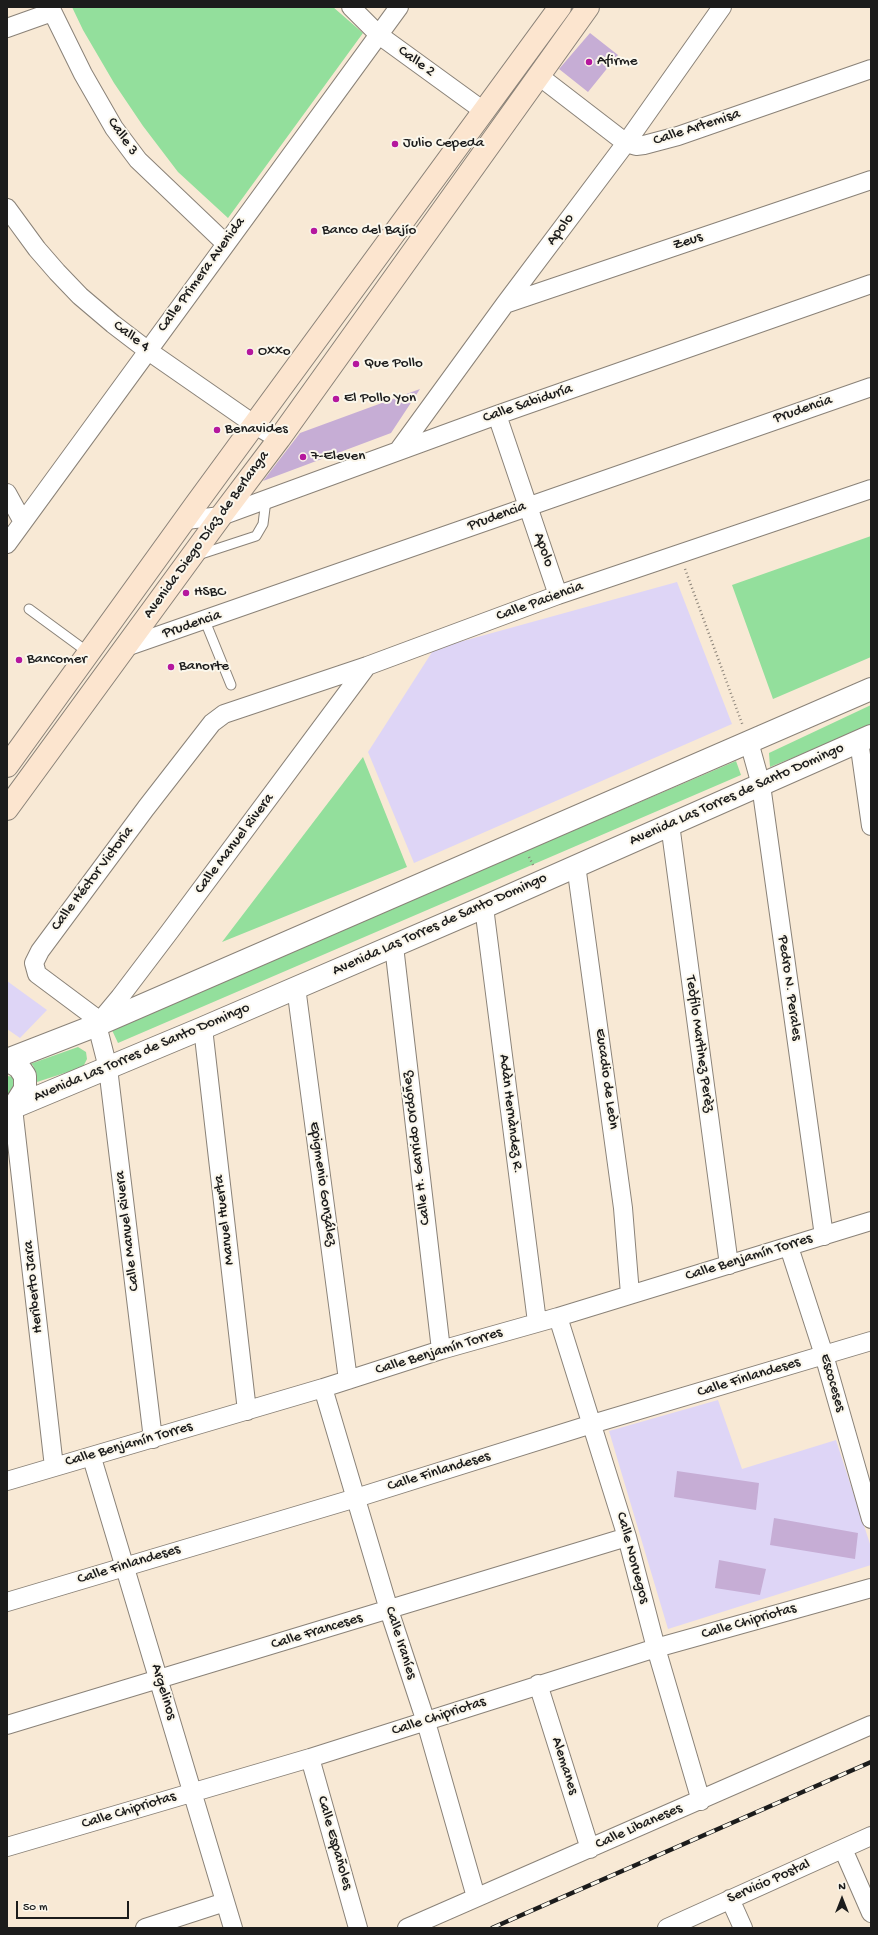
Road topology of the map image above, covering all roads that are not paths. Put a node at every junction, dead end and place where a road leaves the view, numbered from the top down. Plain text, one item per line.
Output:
1 (351, 7) edge
2 (399, 7) edge
3 (560, 7) edge
4 (588, 7) edge
5 (722, 7) edge
6 (51, 9) edge
7 (7, 28) edge
8 (379, 35) junction
9 (871, 69) edge
10 (539, 76) junction
11 (485, 112) junction
12 (626, 143) junction
13 (871, 180) edge
14 (7, 208) edge
15 (225, 243) junction
16 (871, 284) edge
17 (505, 304) junction
18 (147, 350) junction
19 (871, 387) edge
20 (497, 415) junction
21 (255, 424) junction
22 (279, 438) junction
23 (398, 451) junction
24 (871, 489) edge
25 (7, 493) edge
26 (266, 500) junction
27 (527, 506) junction
28 (221, 516) junction
29 (186, 520) junction
30 (23, 522) junction
31 (7, 544) edge
32 (191, 557) junction
33 (558, 595) junction
34 (29, 609) dead end
35 (205, 621) junction
36 (123, 648) junction
37 (89, 653) junction
38 (367, 666) junction
39 (231, 685) dead end
40 (871, 689) edge
41 (212, 723) joint
42 (865, 738) edge
43 (748, 742) junction
44 (7, 766) edge
45 (761, 785) junction
46 (7, 809) edge
47 (670, 824) junction
48 (871, 826) edge
49 (576, 865) junction
50 (484, 907) junction
51 (394, 946) junction
52 (296, 987) junction
53 (98, 1023) junction
54 (202, 1028) junction
55 (7, 1060) edge
56 (108, 1068) junction
57 (10, 1109) edge
58 (871, 1221) edge
59 (824, 1236) junction
60 (789, 1247) junction
61 (729, 1265) junction
62 (630, 1294) junction
63 (558, 1317) junction
64 (537, 1322) junction
65 (871, 1341) edge
66 (441, 1350) junction
67 (824, 1355) junction
68 (348, 1380) junction
69 (323, 1388) junction
70 (247, 1411) junction
71 (592, 1424) junction
72 (153, 1439) junction
73 (92, 1458) junction
74 (863, 1465) edge
75 (54, 1467) junction
76 (7, 1481) edge
77 (356, 1498) junction
78 (871, 1520) edge
79 (627, 1537) junction
80 (125, 1566) junction
81 (871, 1588) edge
82 (7, 1602) edge
83 (389, 1610) junction
84 (656, 1648) junction
85 (159, 1680) junction
86 (538, 1684) junction
87 (426, 1722) junction
88 (7, 1725) edge
89 (871, 1725) edge
90 (310, 1758) junction
91 (193, 1792) junction
92 (701, 1801) junction
93 (871, 1836) edge
94 (7, 1847) edge
95 (590, 1849) junction
96 (844, 1849) junction
97 (476, 1897) junction
98 (730, 1899) junction
99 (225, 1902) junction
100 (871, 1913) edge
101 (145, 1928) edge
102 (233, 1928) edge
103 (358, 1928) edge
104 (406, 1928) edge
105 (667, 1928) edge
106 (743, 1928) edge

1 - 8 street, Calle 2
2 - 8 street, Calle Primera Avenida
3 - 11 main road, Avenida Diego Díaz de Berlanga
4 - 10 main road, Avenida Diego Díaz de Berlanga
5 - 12 street, Apolo
6 - 7 street
6 - 15 street, Calle 3
8 - 11 street, Calle 2
8 - 15 street, Calle Primera Avenida
9 - 12 street, Calle Artemisa
10 - 12 street
10 - 22 main road, Avenida Diego Díaz de Berlanga
11 - 21 main road, Avenida Diego Díaz de Berlanga
12 - 17 street, Apolo
13 - 17 street, Zeus
14 - 18 street, Calle 4
15 - 18 street, Calle Primera Avenida
16 - 20 street, Calle Sabiduría
17 - 23 street, Apolo
18 - 21 street, Calle 4
18 - 30 street, Calle Primera Avenida
19 - 27 street, Prudencia
20 - 23 street, Calle Sabiduría
20 - 27 street, Apolo
21 - 22 street, Calle 4
21 - 29 main road, Avenida Diego Díaz de Berlanga
22 - 28 main road, Avenida Diego Díaz de Berlanga
23 - 26 street, Calle Sabiduría
24 - 33 street, Calle Paciencia
25 - 30 street
26 - 28 street, Calle Sabiduría
26 - 32 lane
27 - 33 street, Apolo
27 - 35 street, Prudencia
28 - 29 street, Calle Sabiduría
28 - 32 main road, Avenida Diego Díaz de Berlanga
29 - 37 main road, Avenida Diego Díaz de Berlanga
30 - 31 street, Calle Primera Avenida
32 - 36 main road, Avenida Diego Díaz de Berlanga
33 - 38 street, Calle Paciencia
34 - 37 lane
35 - 36 street, Prudencia
35 - 39 lane
36 - 46 main road, Avenida Diego Díaz de Berlanga
37 - 44 main road, Avenida Diego Díaz de Berlanga
38 - 41 street, Calle Paciencia
38 - 53 street, Calle Manuel Rivera
40 - 43 street
41 - 53 street, Calle Héctor Victoria
42 - 45 street, Avenida Las Torres de Santo Domingo
42 - 48 street
43 - 45 street, Pedro N. Perales
43 - 53 street
45 - 47 street, Avenida Las Torres de Santo Domingo
45 - 59 street, Pedro N. Perales
47 - 49 street, Avenida Las Torres de Santo Domingo
47 - 61 street, Teòfilo Martìnez Perèz
49 - 50 street, Avenida Las Torres de Santo Domingo
49 - 62 street, Eucadio de Leòn
50 - 51 street, Avenida Las Torres de Santo Domingo
50 - 64 street, Adàn Hernàndez R.
51 - 52 street, Avenida Las Torres de Santo Domingo
51 - 66 street, Calle H. Garrido Ordóñez
52 - 54 street, Avenida Las Torres de Santo Domingo
52 - 68 street, Epigmenio González
53 - 55 street
53 - 56 street, Calle Manuel Rivera
54 - 56 street, Avenida Las Torres de Santo Domingo
54 - 70 street, Manuel Huerta
55 - 57 street
56 - 57 street, Avenida Las Torres de Santo Domingo
56 - 72 street, Calle Manuel Rivera
57 - 75 street, Heriberto Jara
58 - 59 street, Calle Benjamín Torres
59 - 60 street, Calle Benjamín Torres
60 - 61 street, Calle Benjamín Torres
60 - 67 street, Escoceses
61 - 62 street, Calle Benjamín Torres
62 - 63 street, Calle Benjamín Torres
63 - 64 street, Calle Benjamín Torres
63 - 71 street, Calle Noruegos
64 - 66 street, Calle Benjamín Torres
65 - 67 street, Calle Finlandeses
66 - 68 street, Calle Benjamín Torres
67 - 71 street, Calle Finlandeses
67 - 74 street, Escoceses
68 - 69 street, Calle Benjamín Torres
69 - 70 street, Calle Benjamín Torres
69 - 77 street, Calle Iraníes
70 - 72 street, Calle Benjamín Torres
71 - 77 street, Calle Finlandeses
71 - 79 street, Calle Noruegos
72 - 73 street, Calle Benjamín Torres
73 - 75 street, Calle Benjamín Torres
73 - 80 street, Argelinos
74 - 78 street, Escoceses
75 - 76 street, Calle Benjamín Torres
77 - 80 street, Calle Finlandeses
77 - 83 street, Calle Iraníes
79 - 83 street, Calle Franceses
79 - 84 street, Calle Noruegos
80 - 82 street, Calle Finlandeses
80 - 85 street, Argelinos
81 - 84 street, Calle Chipriotas
83 - 85 street, Calle Franceses
83 - 87 street, Calle Iraníes
84 - 86 street, Calle Chipriotas
84 - 92 street, Calle Noruegos
85 - 88 street, Calle Franceses
85 - 91 street, Argelinos
86 - 87 street, Calle Chipriotas
86 - 95 street, Alemanes
87 - 90 street, Calle Chipriotas
87 - 97 street, Calle Iraníes
89 - 92 street, Calle Libaneses
90 - 91 street, Calle Chipriotas
90 - 103 street, Calle Españoles
91 - 94 street, Calle Chipriotas
91 - 99 street, Argelinos
92 - 95 street, Calle Libaneses
93 - 96 street, Servicio Postal
95 - 97 street, Calle Libaneses
96 - 98 street, Servicio Postal
96 - 100 street
97 - 104 street, Calle Libaneses
98 - 105 street, Servicio Postal
98 - 106 street
99 - 101 street
99 - 102 street, Argelinos

